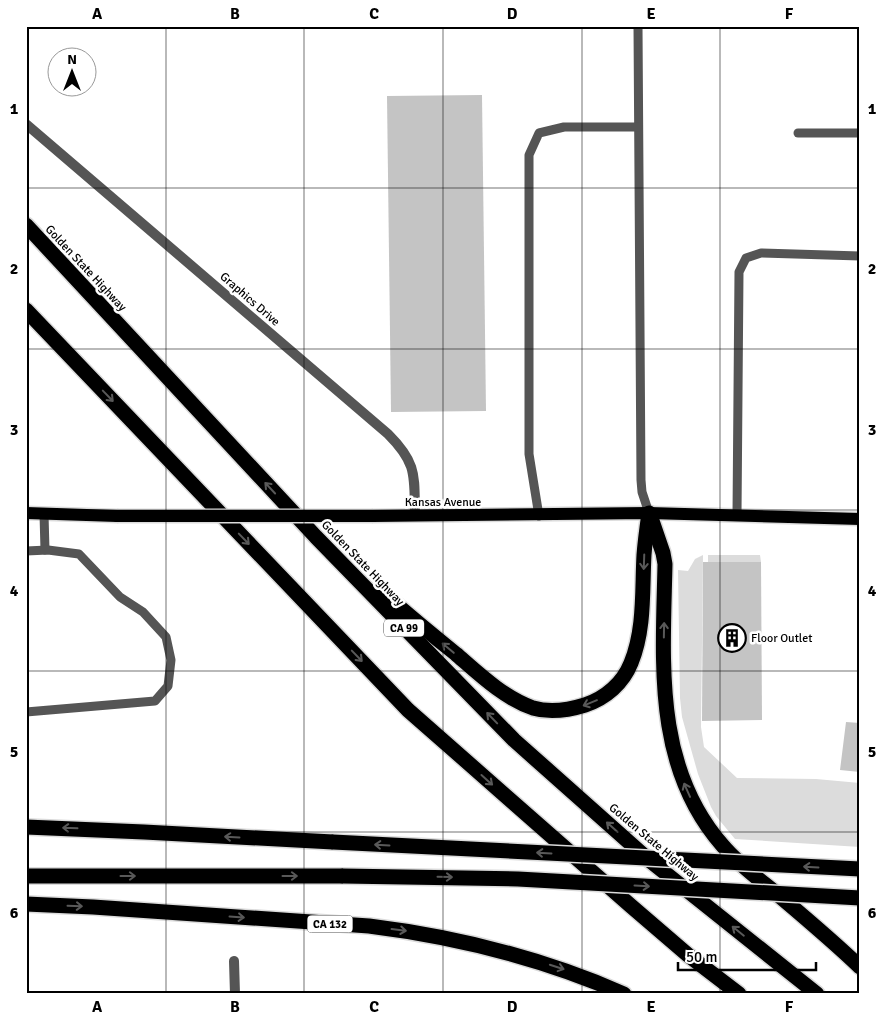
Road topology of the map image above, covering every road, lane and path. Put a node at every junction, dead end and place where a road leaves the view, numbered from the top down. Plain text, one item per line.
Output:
1 (638, 26) edge
2 (26, 124) edge
3 (638, 127) junction
4 (860, 133) edge
5 (798, 134) dead end
6 (26, 225) edge
7 (860, 256) edge
8 (26, 310) edge
9 (26, 324) edge
10 (87, 375) junction
11 (26, 513) edge
12 (649, 513) junction
13 (44, 514) junction
14 (737, 515) junction
15 (415, 516) junction
16 (539, 516) junction
17 (860, 518) edge
18 (316, 537) junction
19 (26, 550) edge
20 (45, 550) junction
21 (26, 712) edge
22 (26, 827) edge
23 (860, 869) edge
24 (26, 876) edge
25 (860, 898) edge
26 (26, 904) edge
27 (234, 961) dead end
28 (860, 967) edge
29 (234, 994) edge
30 (624, 994) edge
31 (739, 994) edge
32 (817, 994) edge

1 - 3 lane
2 - 15 street, Graphics Drive
3 - 12 lane
3 - 16 lane
4 - 5 lane
18 -> 6 highway, Golden State Highway / CA 99
7 - 14 lane
8 - 10 highway
9 - 10 highway
10 -> 31 highway
11 - 13 main road, Kansas Avenue
12 - 14 main road, Kansas Avenue
12 - 16 main road, Kansas Avenue
12 -> 18 highway
28 -> 12 highway
13 - 15 main road, Kansas Avenue, bridge
13 - 20 lane
14 - 17 main road, Kansas Avenue
15 - 16 main road, Kansas Avenue
32 -> 18 highway, Golden State Highway / CA 99
19 - 20 lane
20 - 21 lane
23 -> 22 highway, bridge
24 -> 25 highway, bridge
26 -> 30 highway, CA 132
27 - 29 street

